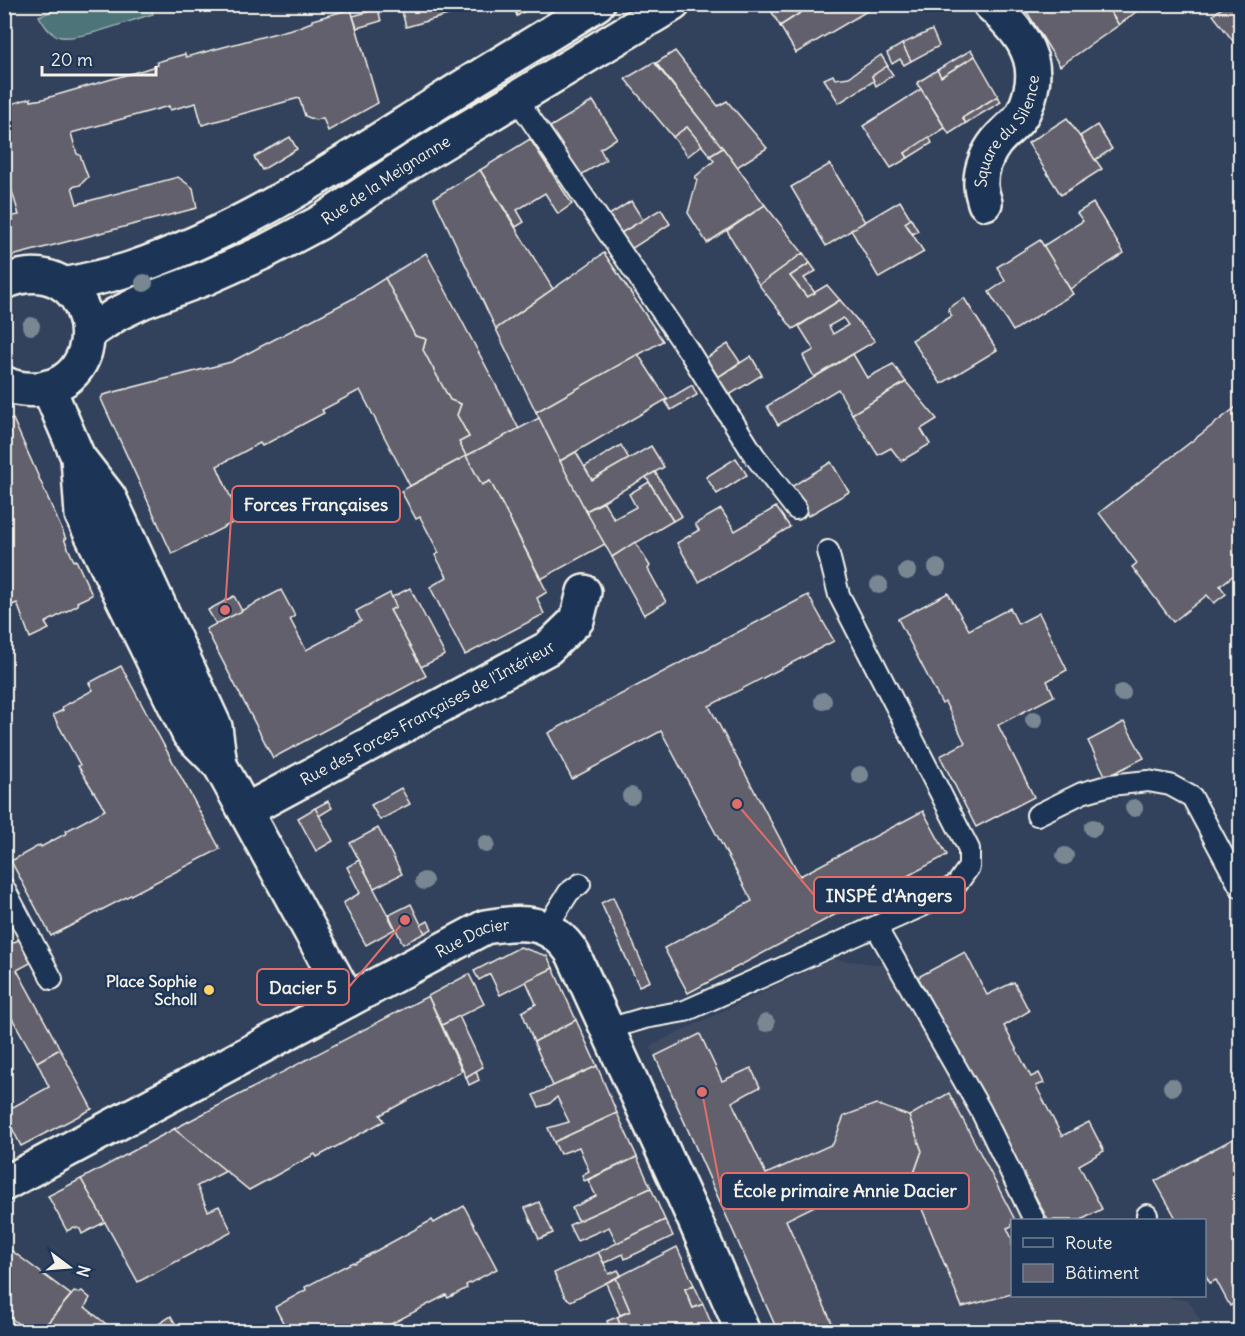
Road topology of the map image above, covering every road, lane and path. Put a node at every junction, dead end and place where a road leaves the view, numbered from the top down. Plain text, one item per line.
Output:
1 (597, 4) edge
2 (673, 4) edge
3 (990, 4) edge
4 (517, 99) junction
5 (985, 203) dead end
6 (4, 282) edge
7 (64, 285) junction
8 (88, 333) junction
9 (4, 383) edge
10 (48, 387) junction
11 (796, 509) dead end
12 (828, 551) dead end
13 (584, 592) dead end
14 (245, 811) junction
15 (1037, 815) dead end
16 (580, 884) dead end
17 (1240, 887) edge
18 (4, 888) edge
19 (876, 927) junction
20 (546, 928) junction
21 (52, 979) dead end
22 (348, 1000) junction
23 (608, 1029) junction
24 (4, 1184) edge
25 (1033, 1219) edge
26 (743, 1332) edge

1 - 7 street
2 - 4 street, Rue de la Meignanne
3 - 5 street, Square du Silence
4 - 8 street, Rue de la Meignanne
4 - 11 lane
6 - 7 street
7 - 8 street
8 - 10 street
9 - 10 street
10 - 14 street
12 - 19 lane
13 - 14 street, Rue des Forces Françaises de l'Intérieur
14 - 22 street
15 - 17 lane
16 - 20 lane
18 - 21 lane
19 - 23 lane
19 - 25 lane
20 - 22 street, Rue Dacier
20 - 23 street
22 - 24 street, Rue Dacier
23 - 26 street

